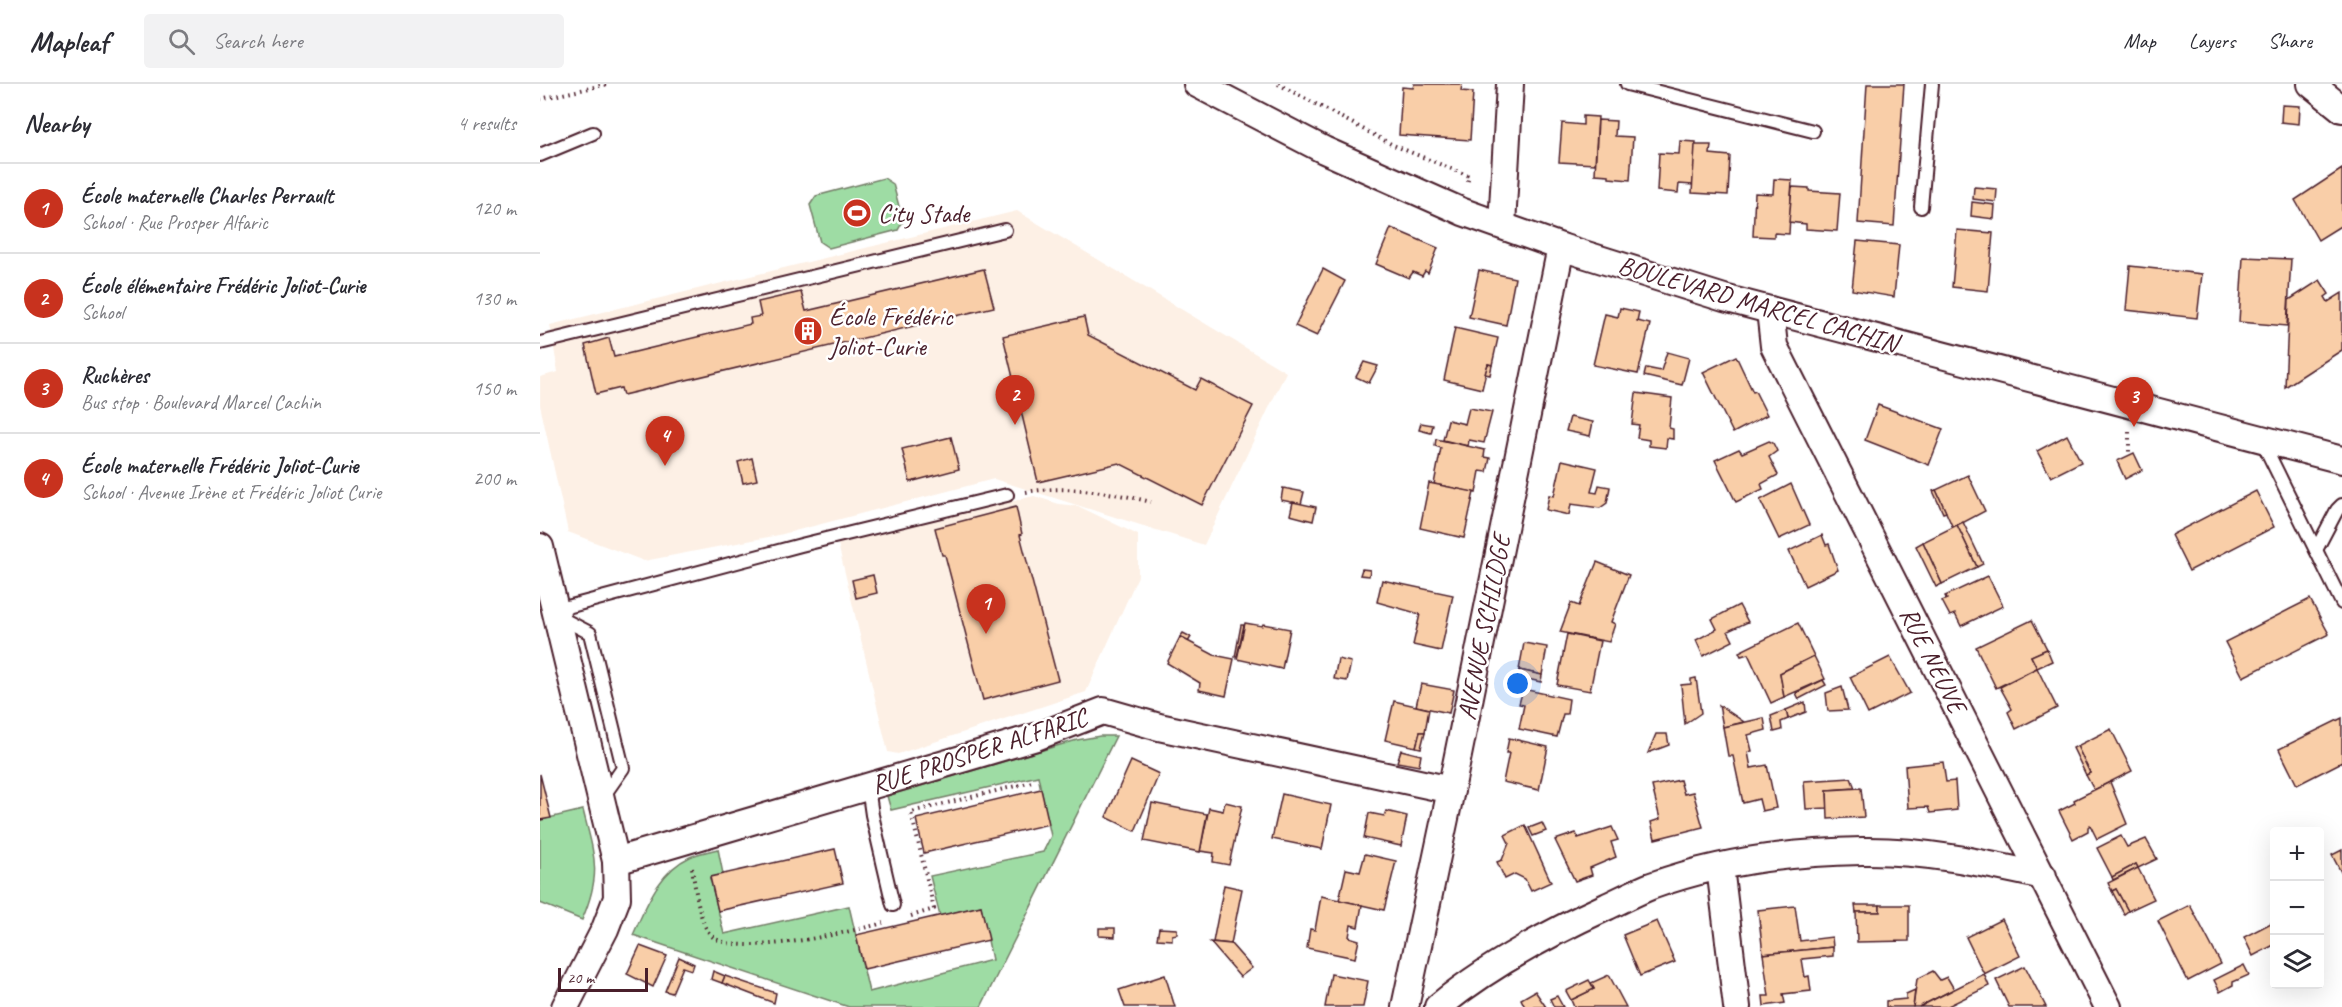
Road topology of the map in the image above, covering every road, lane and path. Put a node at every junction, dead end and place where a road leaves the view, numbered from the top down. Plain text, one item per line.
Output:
1 (608, 84) edge
2 (1197, 84) edge
3 (1278, 84) edge
4 (1510, 84) edge
5 (1627, 84) edge
6 (1932, 84) edge
7 (2311, 84) edge
8 (540, 99) edge
9 (2342, 109) edge
10 (1813, 131) dead end
11 (593, 133) dead end
12 (540, 155) edge
13 (1469, 176) junction
14 (1474, 180) dead end
15 (1921, 207) dead end
16 (1464, 212) junction
17 (1502, 225) junction
18 (1005, 230) dead end
19 (1561, 247) junction
20 (1770, 310) junction
21 (540, 343) edge
22 (2260, 438) junction
23 (2342, 460) edge
24 (1007, 495) joint
25 (1151, 502) dead end
26 (2342, 505) edge
27 (540, 547) edge
28 (2316, 550) junction
29 (2342, 603) edge
30 (556, 613) junction
31 (1032, 782) dead end
32 (868, 787) junction
33 (1451, 790) junction
34 (686, 840) junction
35 (616, 861) junction
36 (1720, 867) junction
37 (2043, 876) junction
38 (893, 905) dead end
39 (902, 918) dead end
40 (891, 921) dead end
41 (565, 1007) edge
42 (1405, 1007) edge
43 (1438, 1007) edge
44 (1737, 1007) edge
45 (2108, 1007) edge

1 - 8 path
2 - 16 street, BOULEVARD MARCEL CACHIN
3 - 13 path
4 - 17 street
5 - 10 lane
6 - 15 lane
7 - 9 street
11 - 12 lane
13 - 14 path
13 - 16 path
16 - 17 street, BOULEVARD MARCEL CACHIN
17 - 19 street, BOULEVARD MARCEL CACHIN
18 - 21 lane
19 - 20 street, BOULEVARD MARCEL CACHIN
19 - 33 street, AVENUE SCHILDGE
20 - 22 street, BOULEVARD MARCEL CACHIN
20 - 37 street, RUE NEUVE
22 - 23 street, BOULEVARD MARCEL CACHIN
22 - 28 lane
24 - 25 path
24 - 30 lane
26 - 28 lane
27 - 30 street
28 - 29 lane
30 - 35 street
31 - 39 path
32 - 33 street, RUE PROSPER ALFARIC
32 - 34 street, RUE PROSPER ALFARIC
32 - 38 lane
33 - 42 street, AVENUE SCHILDGE
34 - 35 street, RUE PROSPER ALFARIC
34 - 40 path
35 - 41 street
36 - 37 street
36 - 43 street
36 - 44 street
37 - 45 street, RUE NEUVE

